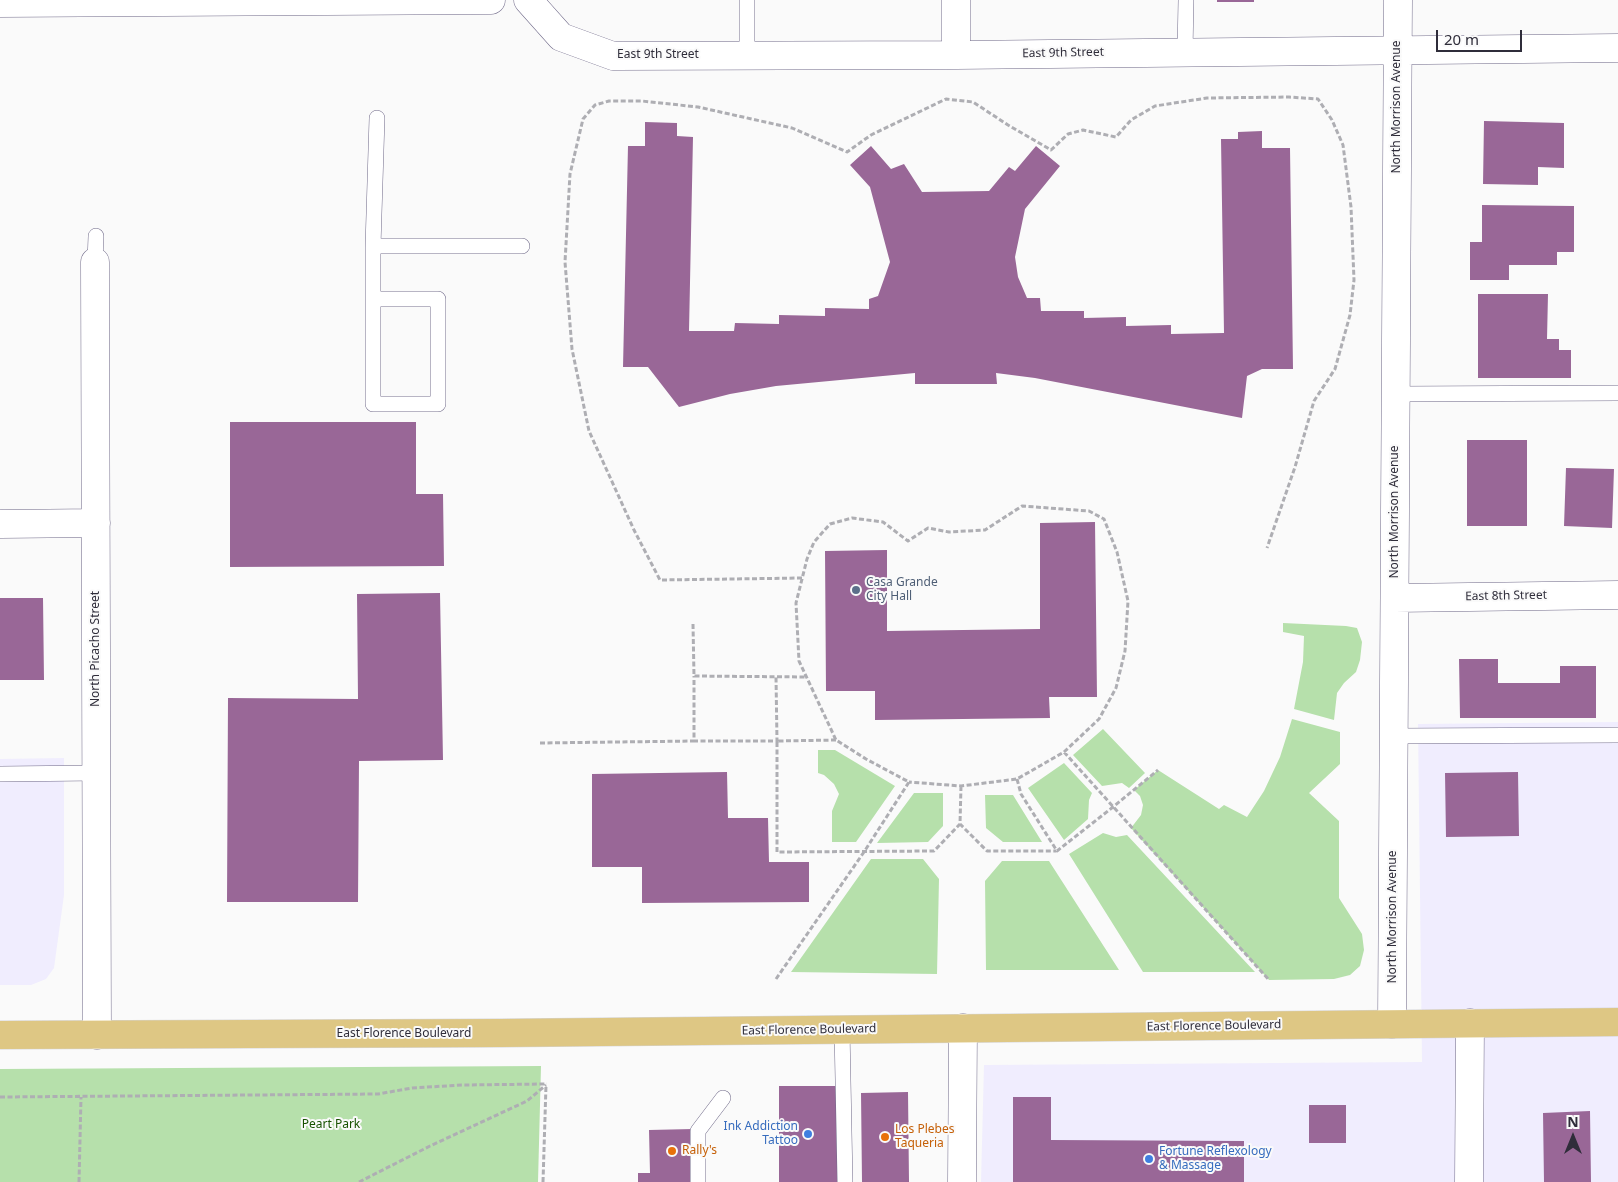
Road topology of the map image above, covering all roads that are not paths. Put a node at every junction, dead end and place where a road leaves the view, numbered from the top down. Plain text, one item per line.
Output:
1 (491, 0) edge
2 (528, 0) edge
3 (747, 0) edge
4 (956, 0) edge
5 (1186, 0) edge
6 (1398, 0) edge
7 (222, 1) edge
8 (0, 3) edge
9 (1618, 48) edge
10 (1398, 50) junction
11 (1185, 52) junction
12 (956, 54) junction
13 (747, 56) junction
14 (377, 118) dead end
15 (374, 246) junction
16 (522, 246) dead end
17 (95, 249) dead end
18 (374, 299) junction
19 (1618, 393) edge
20 (1396, 394) junction
21 (96, 523) junction
22 (0, 524) edge
23 (1618, 594) edge
24 (1395, 598) junction
25 (1618, 735) edge
26 (1394, 736) junction
27 (96, 773) junction
28 (0, 774) edge
29 (1618, 1022) edge
30 (1470, 1023) junction
31 (1392, 1024) junction
32 (963, 1028) junction
33 (842, 1029) junction
34 (0, 1035) edge
35 (97, 1035) junction
36 (723, 1098) dead end
37 (698, 1182) edge
38 (845, 1182) edge
39 (962, 1182) edge
40 (1469, 1182) edge

1 - 7 street
2 - 13 street, East 9th Street
3 - 13 lane
4 - 12 street
5 - 11 lane
6 - 10 street, North Morrison Avenue
7 - 8 street
9 - 10 street, East 9th Street
10 - 11 street, East 9th Street
10 - 20 street, North Morrison Avenue
11 - 12 street, East 9th Street
12 - 13 street, East 9th Street
14 - 15 lane
15 - 16 lane
15 - 18 lane
17 - 21 street, North Picacho Street
18 - 18 lane
19 - 20 lane
20 - 24 street, North Morrison Avenue
21 - 22 street
21 - 27 street, North Picacho Street
23 - 24 street, East 8th Street
24 - 26 street, North Morrison Avenue
25 - 26 lane
26 - 31 street, North Morrison Avenue
27 - 28 lane
27 - 35 street, North Picacho Street
29 - 30 main road, East Florence Boulevard
30 - 31 main road, East Florence Boulevard
30 - 40 street
31 - 32 main road, East Florence Boulevard
32 - 33 main road, East Florence Boulevard
32 - 39 street
33 - 35 main road, East Florence Boulevard
33 - 38 lane
34 - 35 main road, East Florence Boulevard
36 - 37 lane

